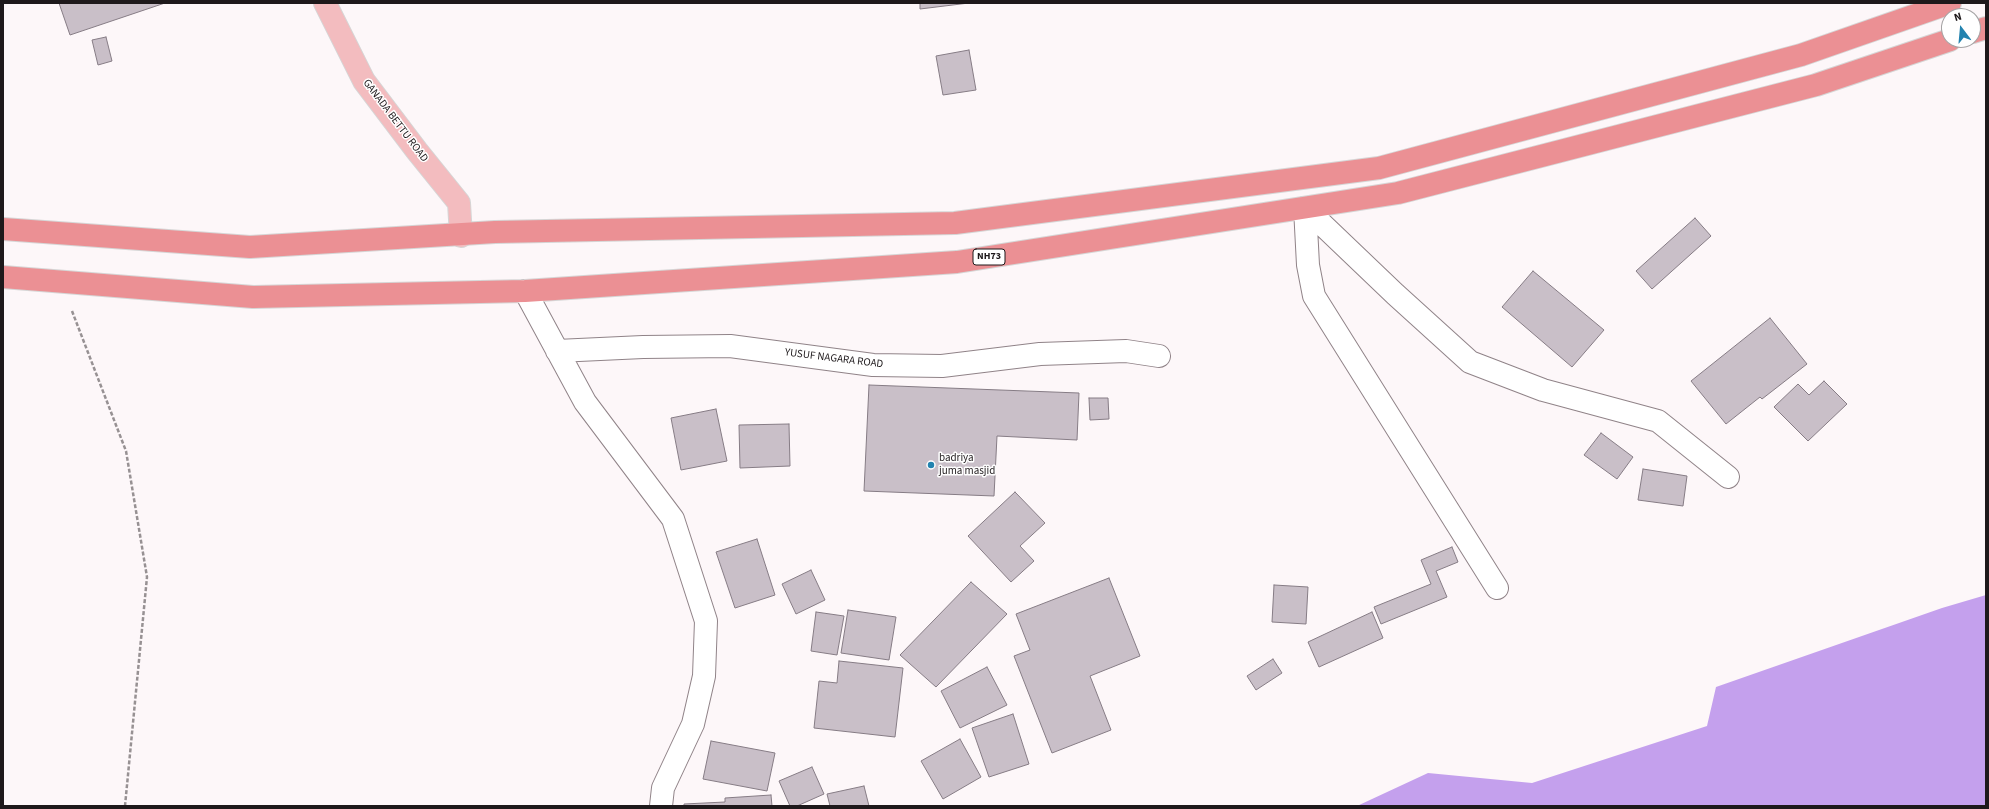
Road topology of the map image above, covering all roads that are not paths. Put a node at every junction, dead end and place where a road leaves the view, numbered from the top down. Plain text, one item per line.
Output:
1 (325, 3) edge
2 (1950, 3) edge
3 (1941, 43) edge
4 (1305, 208) junction
5 (3, 228) edge
6 (461, 236) junction
7 (3, 277) edge
8 (524, 291) junction
9 (557, 351) junction
10 (1159, 356) dead end
11 (1728, 477) dead end
12 (1497, 588) dead end
13 (661, 806) edge

1 - 6 main road, GANADA BETTU ROAD
2 - 6 highway
3 - 4 highway, NH73
4 - 8 highway, NH73
4 - 11 street
4 - 12 street
5 - 6 highway
7 - 8 highway, NH73
8 - 9 street
9 - 10 street, YUSUF NAGARA ROAD
9 - 13 street

